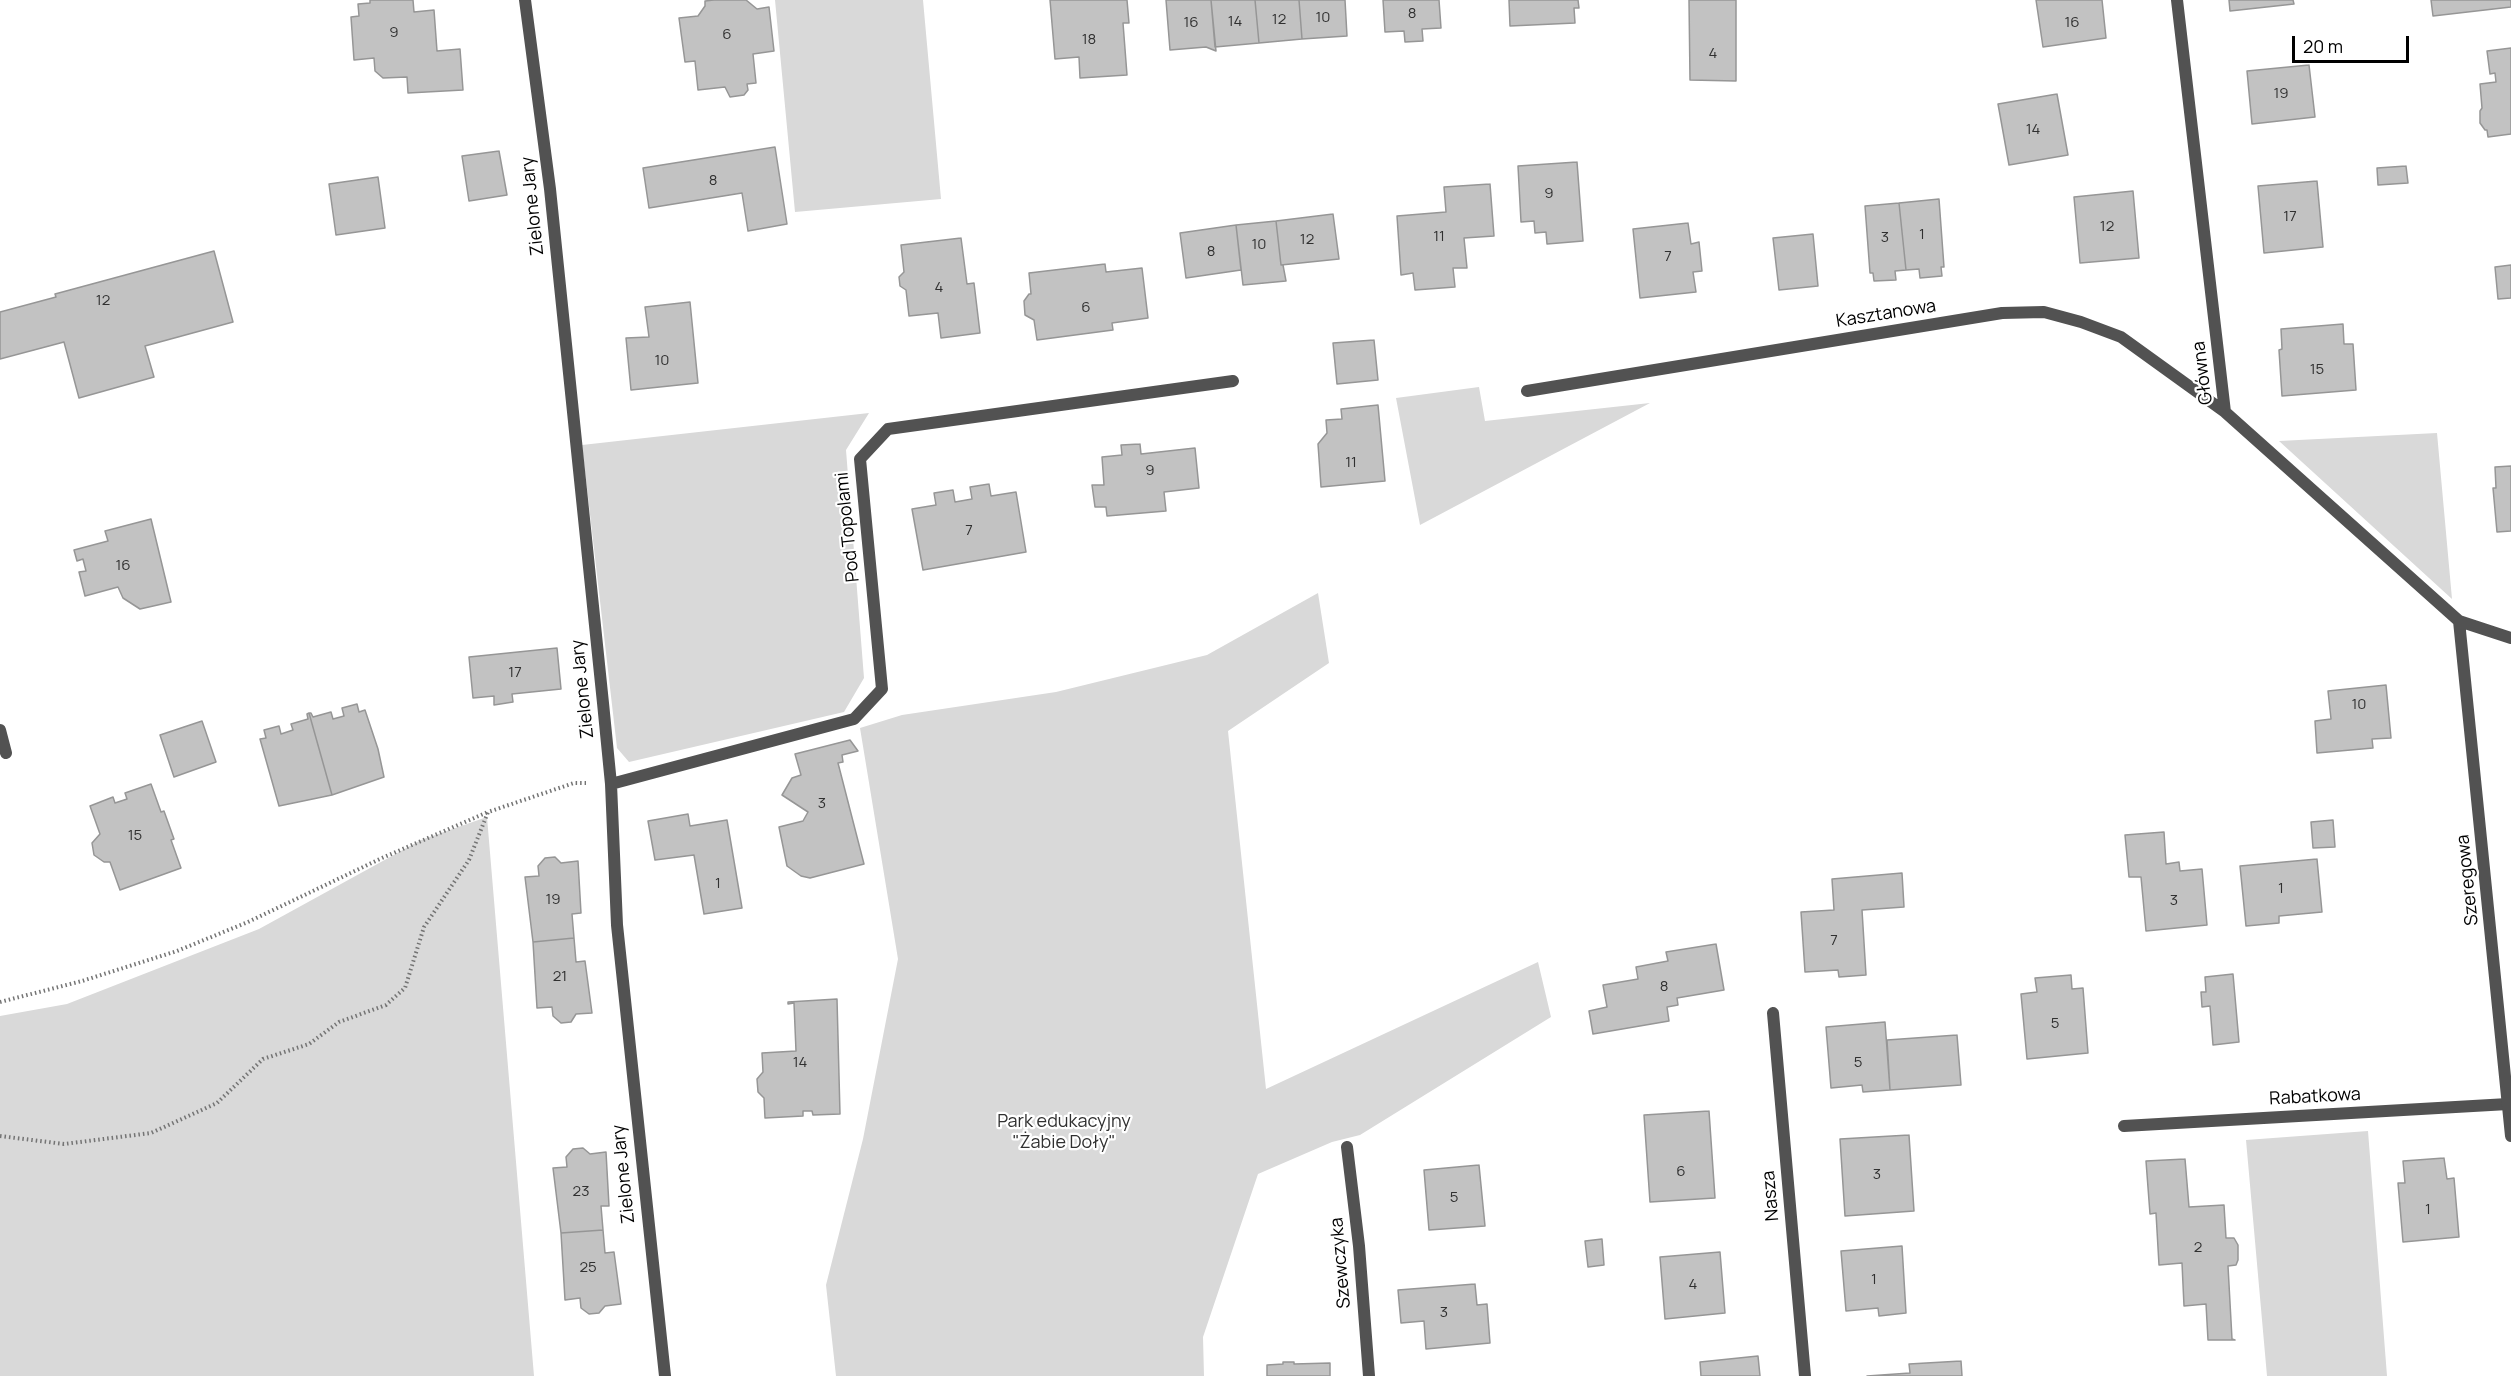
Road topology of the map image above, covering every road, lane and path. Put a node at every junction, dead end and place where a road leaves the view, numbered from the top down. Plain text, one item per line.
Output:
1 (525, 0) edge
2 (2177, 0) edge
3 (1233, 381) dead end
4 (1527, 391) dead end
5 (2226, 412) junction
6 (2459, 621) junction
7 (2511, 638) edge
8 (0, 730) edge
9 (6, 753) dead end
10 (611, 784) junction
11 (488, 812) junction
12 (0, 1002) edge
13 (1773, 1013) dead end
14 (2508, 1104) junction
15 (2124, 1126) dead end
16 (0, 1136) edge
17 (2511, 1136) edge
18 (1347, 1147) dead end
19 (665, 1376) edge
20 (1369, 1376) edge
21 (1805, 1376) edge

1 - 10 street, Zielone Jary
2 - 5 street, Główna
3 - 10 street, Pod Topolami
4 - 5 street, Kasztanowa
5 - 6 street, Główna
6 - 7 street, Główna
6 - 14 street, Szeregowa
8 - 9 street
10 - 11 path
10 - 19 street, Zielone Jary
11 - 12 path
11 - 16 path
13 - 21 street, Nasza
14 - 15 street, Rabatkowa
14 - 17 street, Szeregowa
18 - 20 street, Szewczyka

